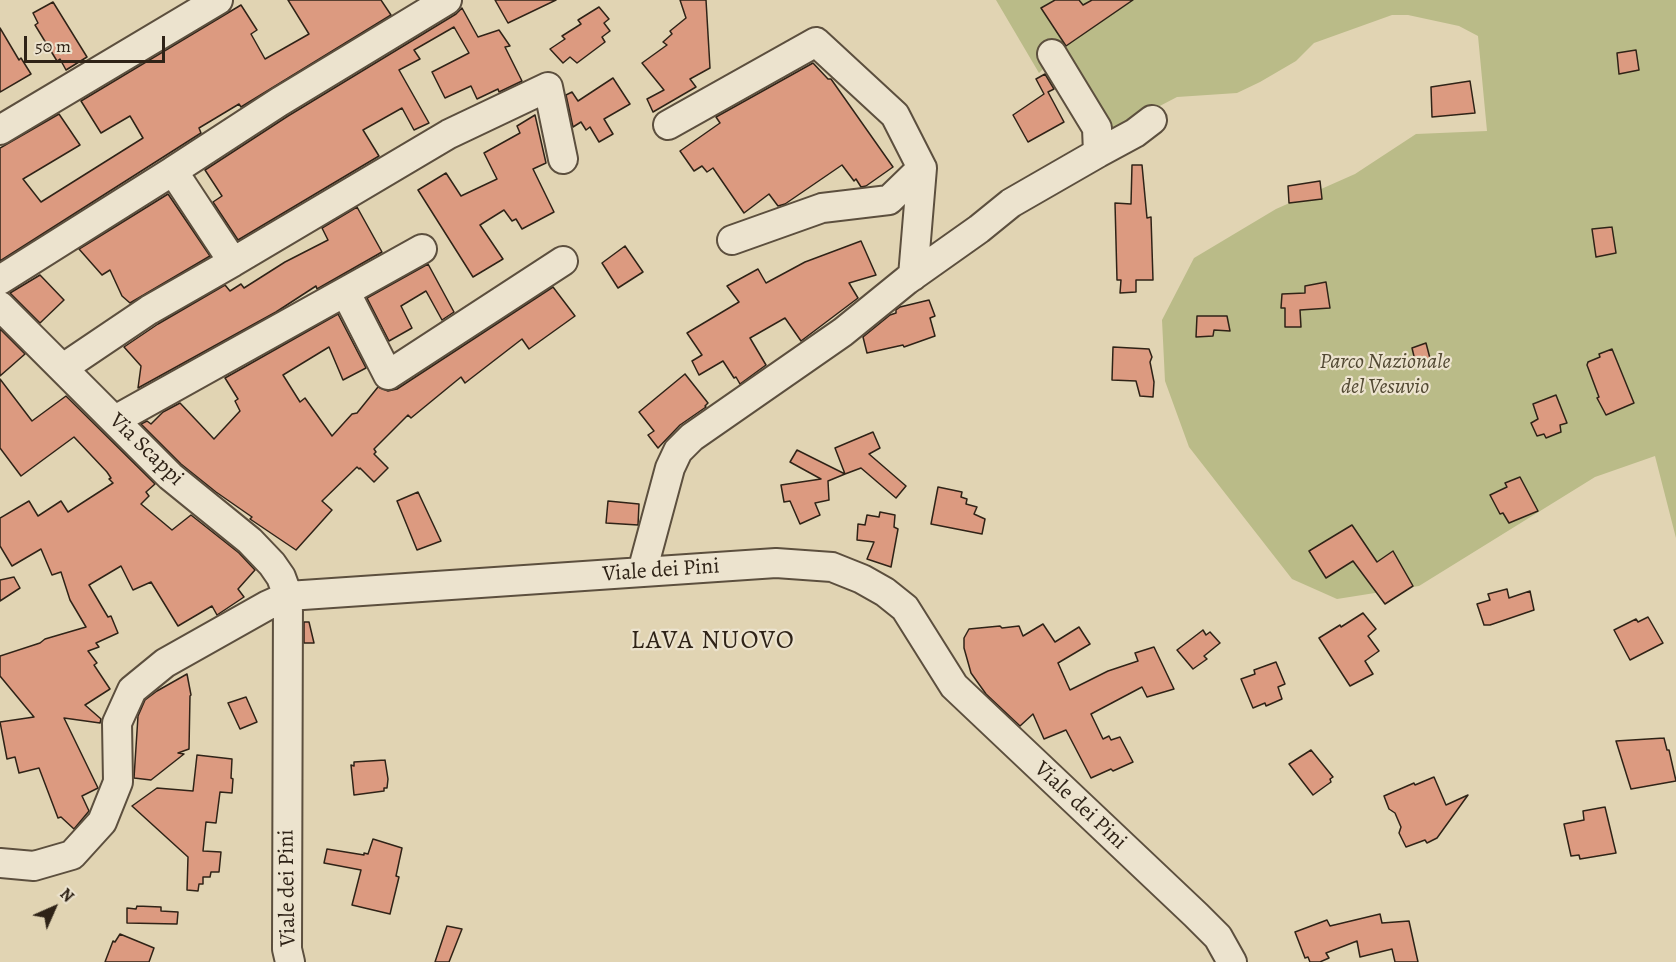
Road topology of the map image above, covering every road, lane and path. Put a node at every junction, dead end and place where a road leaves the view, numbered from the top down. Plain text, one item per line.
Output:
1 (218, 0) edge
2 (447, 0) edge
3 (1052, 54) dead end
4 (1152, 120) dead end
5 (668, 125) dead end
6 (0, 129) edge
7 (1098, 153) junction
8 (563, 159) dead end
9 (922, 168) junction
10 (173, 171) junction
11 (732, 240) dead end
12 (422, 249) dead end
13 (563, 261) dead end
14 (233, 262) junction
15 (913, 276) junction
16 (0, 280) edge
17 (346, 293) junction
18 (0, 306) edge
19 (63, 368) junction
20 (115, 420) junction
21 (642, 572) junction
22 (288, 596) junction
23 (0, 864) edge
24 (290, 962) edge
25 (1232, 962) edge

1 - 6 street
2 - 10 street
3 - 7 street
4 - 7 street
5 - 9 street
7 - 15 street
8 - 14 street
9 - 11 street
9 - 15 street
10 - 14 street
10 - 16 street
12 - 17 street
13 - 17 street
14 - 19 street
15 - 21 street
17 - 20 street
18 - 19 street, Via Scappi
19 - 20 street, Via Scappi
20 - 22 street, Via Scappi
21 - 22 street, Viale dei Pini
21 - 25 street, Viale dei Pini
22 - 23 street
22 - 24 street, Viale dei Pini

